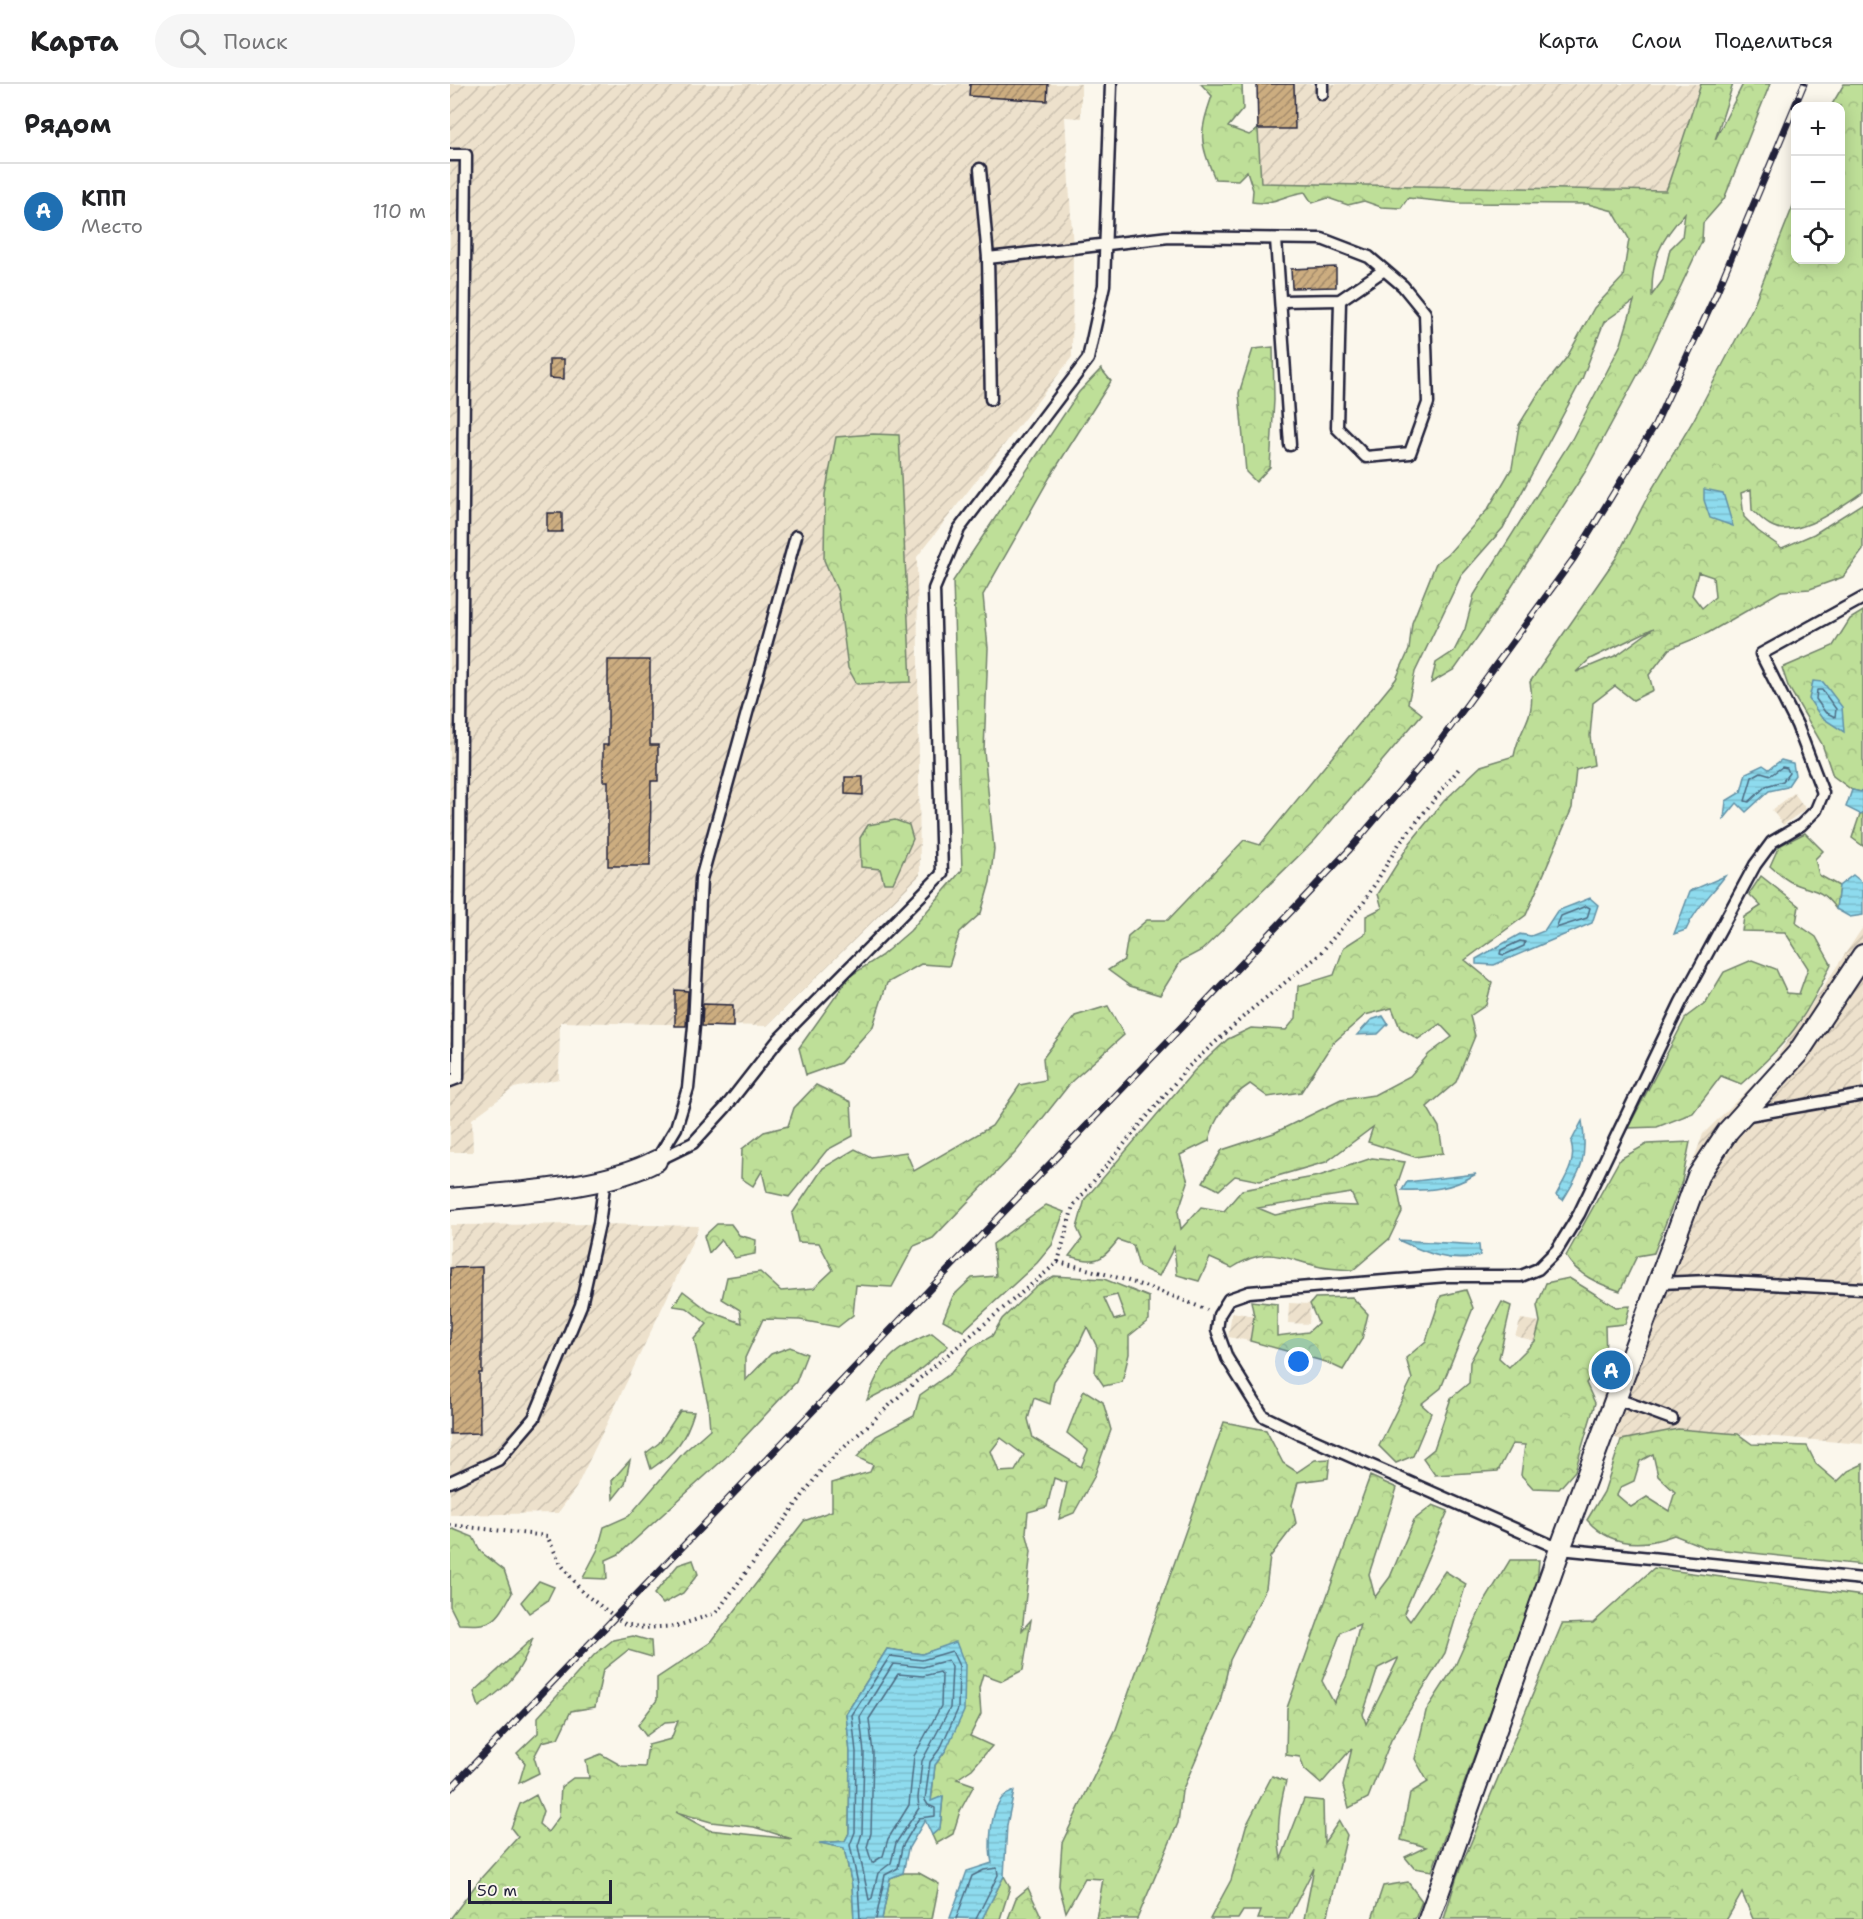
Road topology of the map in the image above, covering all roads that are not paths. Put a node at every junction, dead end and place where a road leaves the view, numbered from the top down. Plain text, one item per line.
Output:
1 (1111, 84) edge
2 (450, 155) edge
3 (980, 169) dead end
4 (1276, 239) junction
5 (1106, 245) junction
6 (988, 258) junction
7 (1384, 270) junction
8 (1340, 300) junction
9 (1281, 301) junction
10 (991, 399) dead end
11 (1290, 445) dead end
12 (796, 536) dead end
13 (1863, 598) edge
14 (1863, 955) edge
15 (450, 1081) edge
16 (1863, 1095) edge
17 (1742, 1116) junction
18 (656, 1161) junction
19 (605, 1179) junction
20 (450, 1199) edge
21 (1660, 1283) junction
22 (1863, 1289) edge
23 (1617, 1399) junction
24 (1672, 1419) dead end
25 (450, 1482) edge
26 (1560, 1549) junction
27 (1863, 1579) edge
28 (1429, 1919) edge

1 - 5 lane
2 - 15 lane
3 - 6 lane
4 - 5 lane
4 - 7 lane
4 - 9 lane
5 - 6 lane
5 - 18 lane
6 - 10 lane
7 - 8 lane
7 - 8 lane
8 - 9 lane
9 - 11 lane
12 - 18 lane
13 - 26 lane
14 - 17 street
16 - 17 lane
17 - 21 street
18 - 19 street
19 - 20 street
19 - 25 lane
21 - 22 lane
21 - 23 street
23 - 24 lane
23 - 26 street
26 - 27 lane
26 - 28 street

